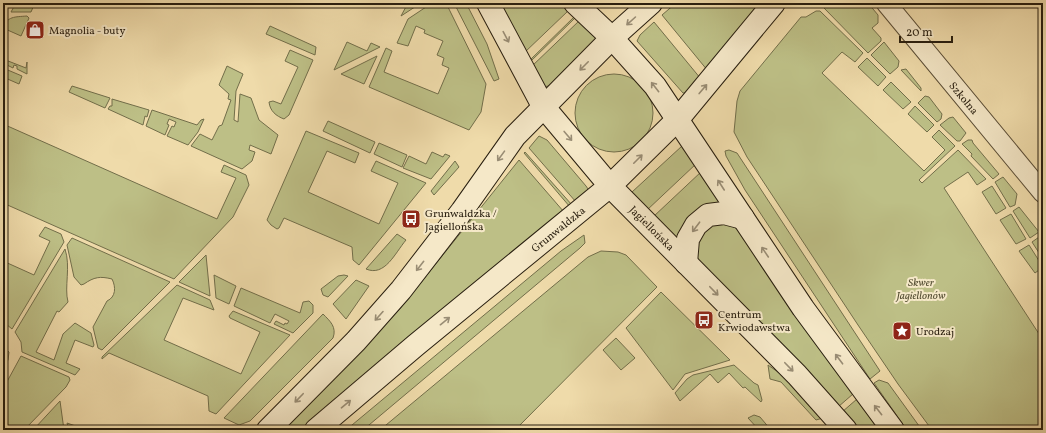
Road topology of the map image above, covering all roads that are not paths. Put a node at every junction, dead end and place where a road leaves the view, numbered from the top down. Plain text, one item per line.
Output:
1 (488, 3) edge
2 (575, 3) edge
3 (650, 3) edge
4 (774, 3) edge
5 (886, 3) edge
6 (612, 38) junction
7 (543, 106) junction
8 (678, 119) junction
9 (610, 186) junction
10 (1043, 193) edge
11 (743, 218) junction
12 (686, 263) junction
13 (268, 430) edge
14 (316, 430) edge
15 (846, 430) edge
16 (893, 430) edge

1 -> 7 main road, Jagiellońska
2 - 6 main road
3 -> 6 main road
8 -> 4 main road, Grunwaldzka
5 - 10 street, Szkolna
6 -> 7 main road
8 -> 6 main road
7 -> 9 main road, Jagiellońska
7 -> 13 main road
9 -> 8 main road, Grunwaldzka
11 -> 8 main road
9 - 12 main road, Jagiellońska
14 -> 9 main road, Grunwaldzka
11 -> 12 main road
16 -> 11 main road
12 -> 15 main road, Jagiellońska

